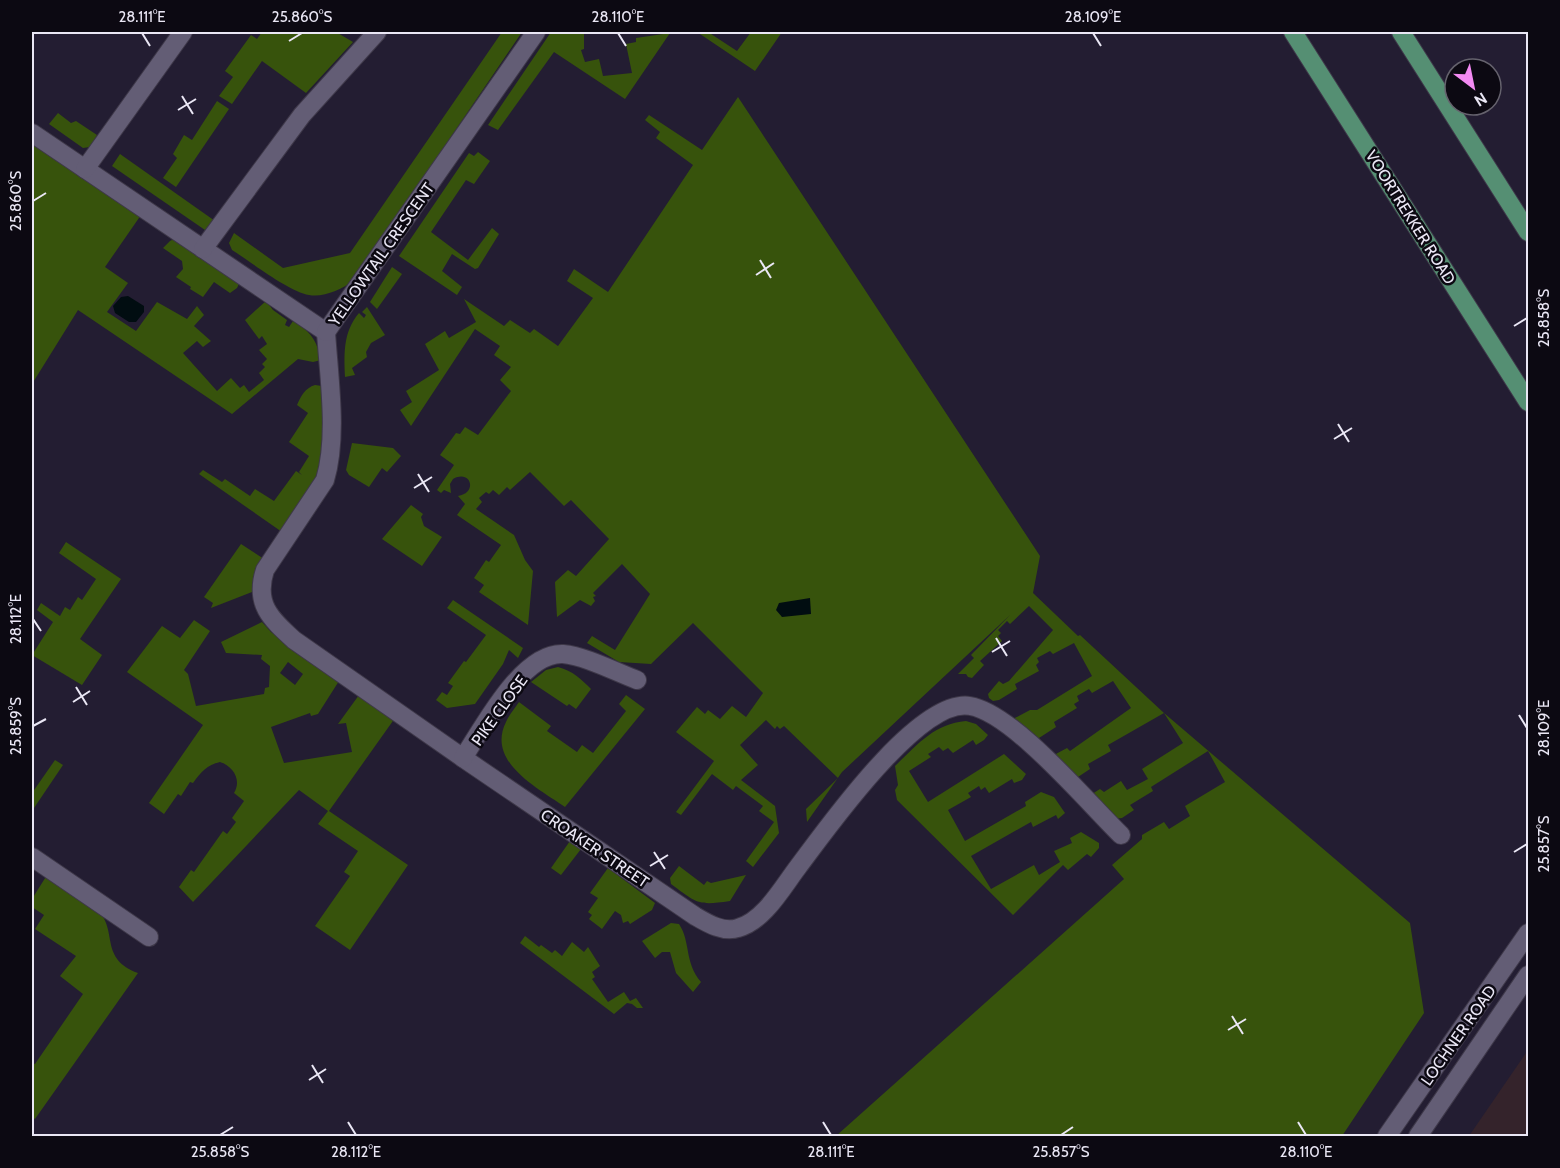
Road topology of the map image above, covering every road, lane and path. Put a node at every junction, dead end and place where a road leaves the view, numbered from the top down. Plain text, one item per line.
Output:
1 (183, 32) edge
2 (377, 32) edge
3 (536, 32) edge
4 (1293, 32) edge
5 (1401, 32) edge
6 (1437, 87) junction
7 (32, 133) edge
8 (85, 169) junction
9 (1528, 211) edge
10 (1528, 232) edge
11 (203, 249) junction
12 (326, 332) junction
13 (1528, 402) edge
14 (637, 680) dead end
15 (463, 758) junction
16 (1120, 836) dead end
17 (32, 857) edge
18 (1528, 933) edge
19 (148, 938) dead end
20 (1528, 975) edge
21 (1387, 1137) edge
22 (1418, 1137) edge

1 - 8 street
2 - 11 street
3 - 12 street, YELLOWTAIL CRESCENT
4 - 13 main road, VOORTREKKER ROAD
5 - 6 main road
6 - 9 main road
6 - 10 main road
7 - 8 street, YELLOWTAIL CRESCENT
8 - 11 street, YELLOWTAIL CRESCENT
11 - 12 street, YELLOWTAIL CRESCENT
12 - 15 street, CROAKER STREET
14 - 15 street, PIKE CLOSE
15 - 16 street, CROAKER STREET
17 - 19 street
18 - 21 street, LOCHNER ROAD
20 - 22 street, LOCHNER ROAD

